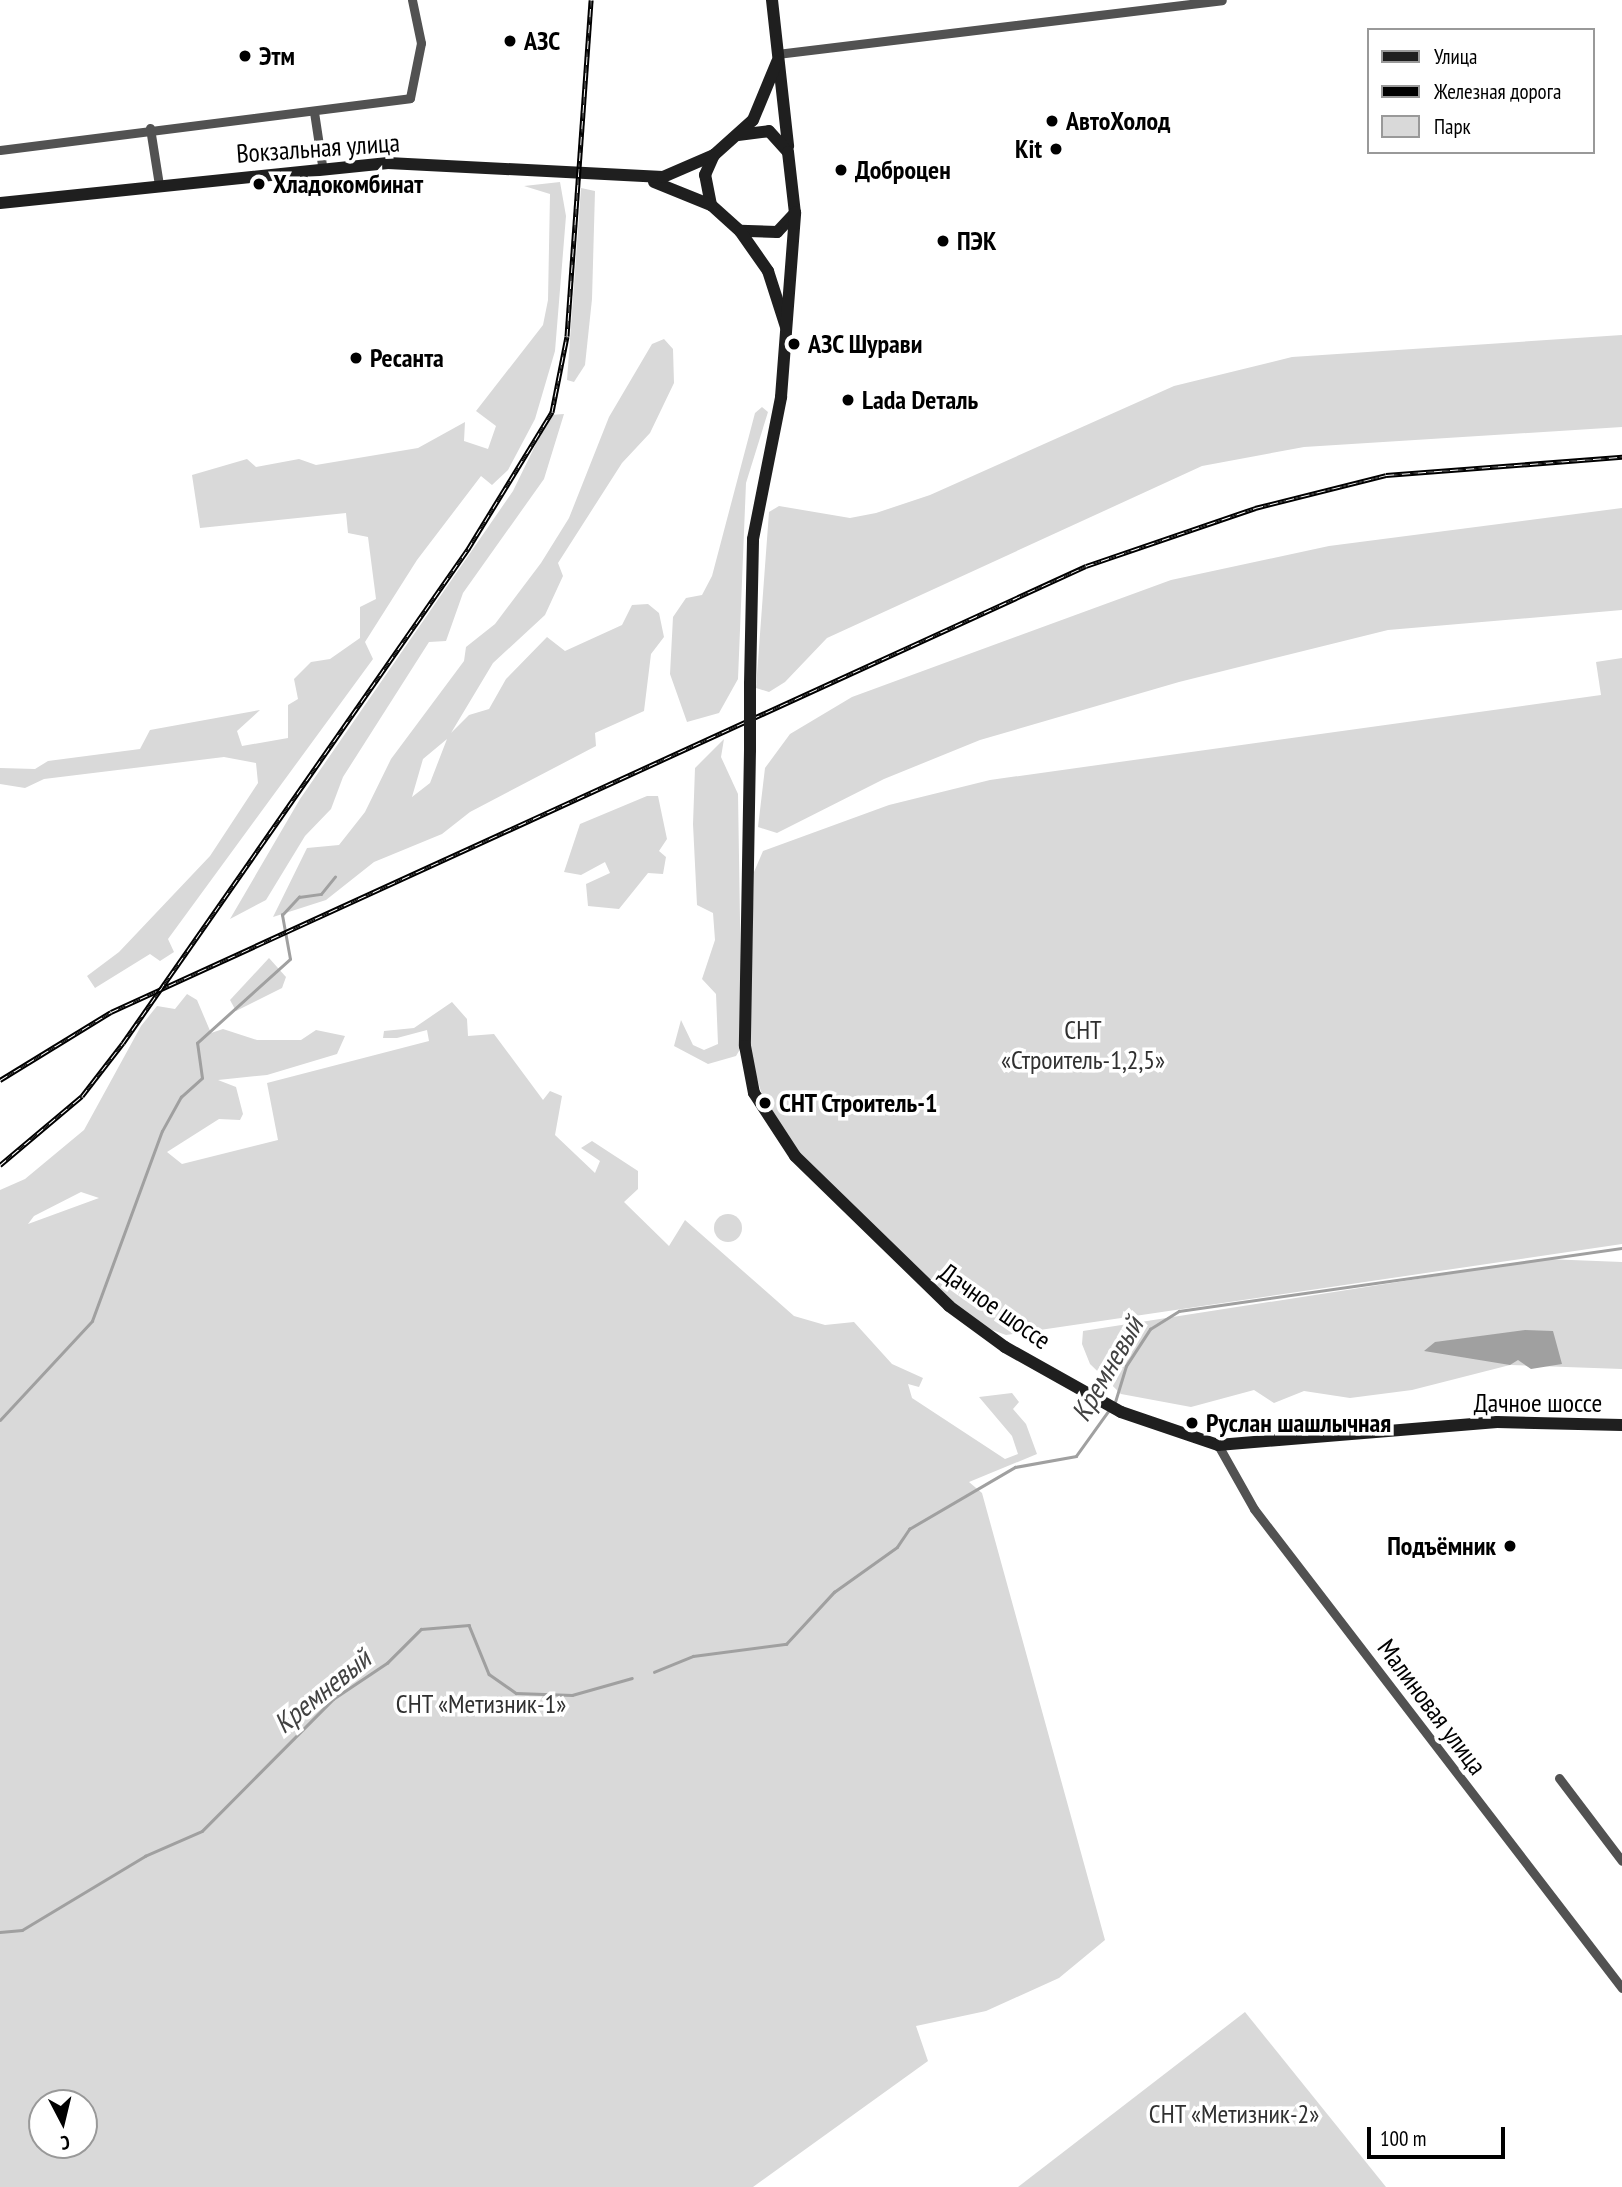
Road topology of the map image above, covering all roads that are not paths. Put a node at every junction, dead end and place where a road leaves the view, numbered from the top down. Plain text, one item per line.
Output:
1 (412, 0) edge
2 (772, 0) edge
3 (1222, 0) edge
4 (777, 58) junction
5 (314, 112) junction
6 (150, 128) junction
7 (738, 135) junction
8 (0, 150) edge
9 (788, 152) junction
10 (714, 155) junction
11 (322, 165) junction
12 (640, 178) junction
13 (159, 185) junction
14 (0, 203) edge
15 (711, 205) junction
16 (795, 213) junction
17 (740, 231) junction
18 (787, 335) junction
19 (1622, 1425) edge
20 (1218, 1445) junction
21 (1559, 1777) dead end
22 (1622, 1861) edge
23 (1622, 1988) edge

1 - 5 street
2 - 4 main road
3 - 4 street
4 - 7 main road
4 - 9 main road
5 - 6 street
5 - 11 street
6 - 8 street
6 - 13 street
7 - 9 main road
7 - 10 main road
9 - 16 main road
10 - 12 main road
10 - 15 main road
11 - 12 main road, Вокзальная улица
11 - 13 main road, Вокзальная улица
12 - 15 main road
13 - 14 main road, Вокзальная улица
15 - 17 main road
16 - 17 main road
16 - 18 main road, Дачное шоссе
17 - 18 main road
18 - 20 main road, Дачное шоссе, bridge
19 - 20 main road, Дачное шоссе
20 - 23 street, Малиновая улица
21 - 22 street

